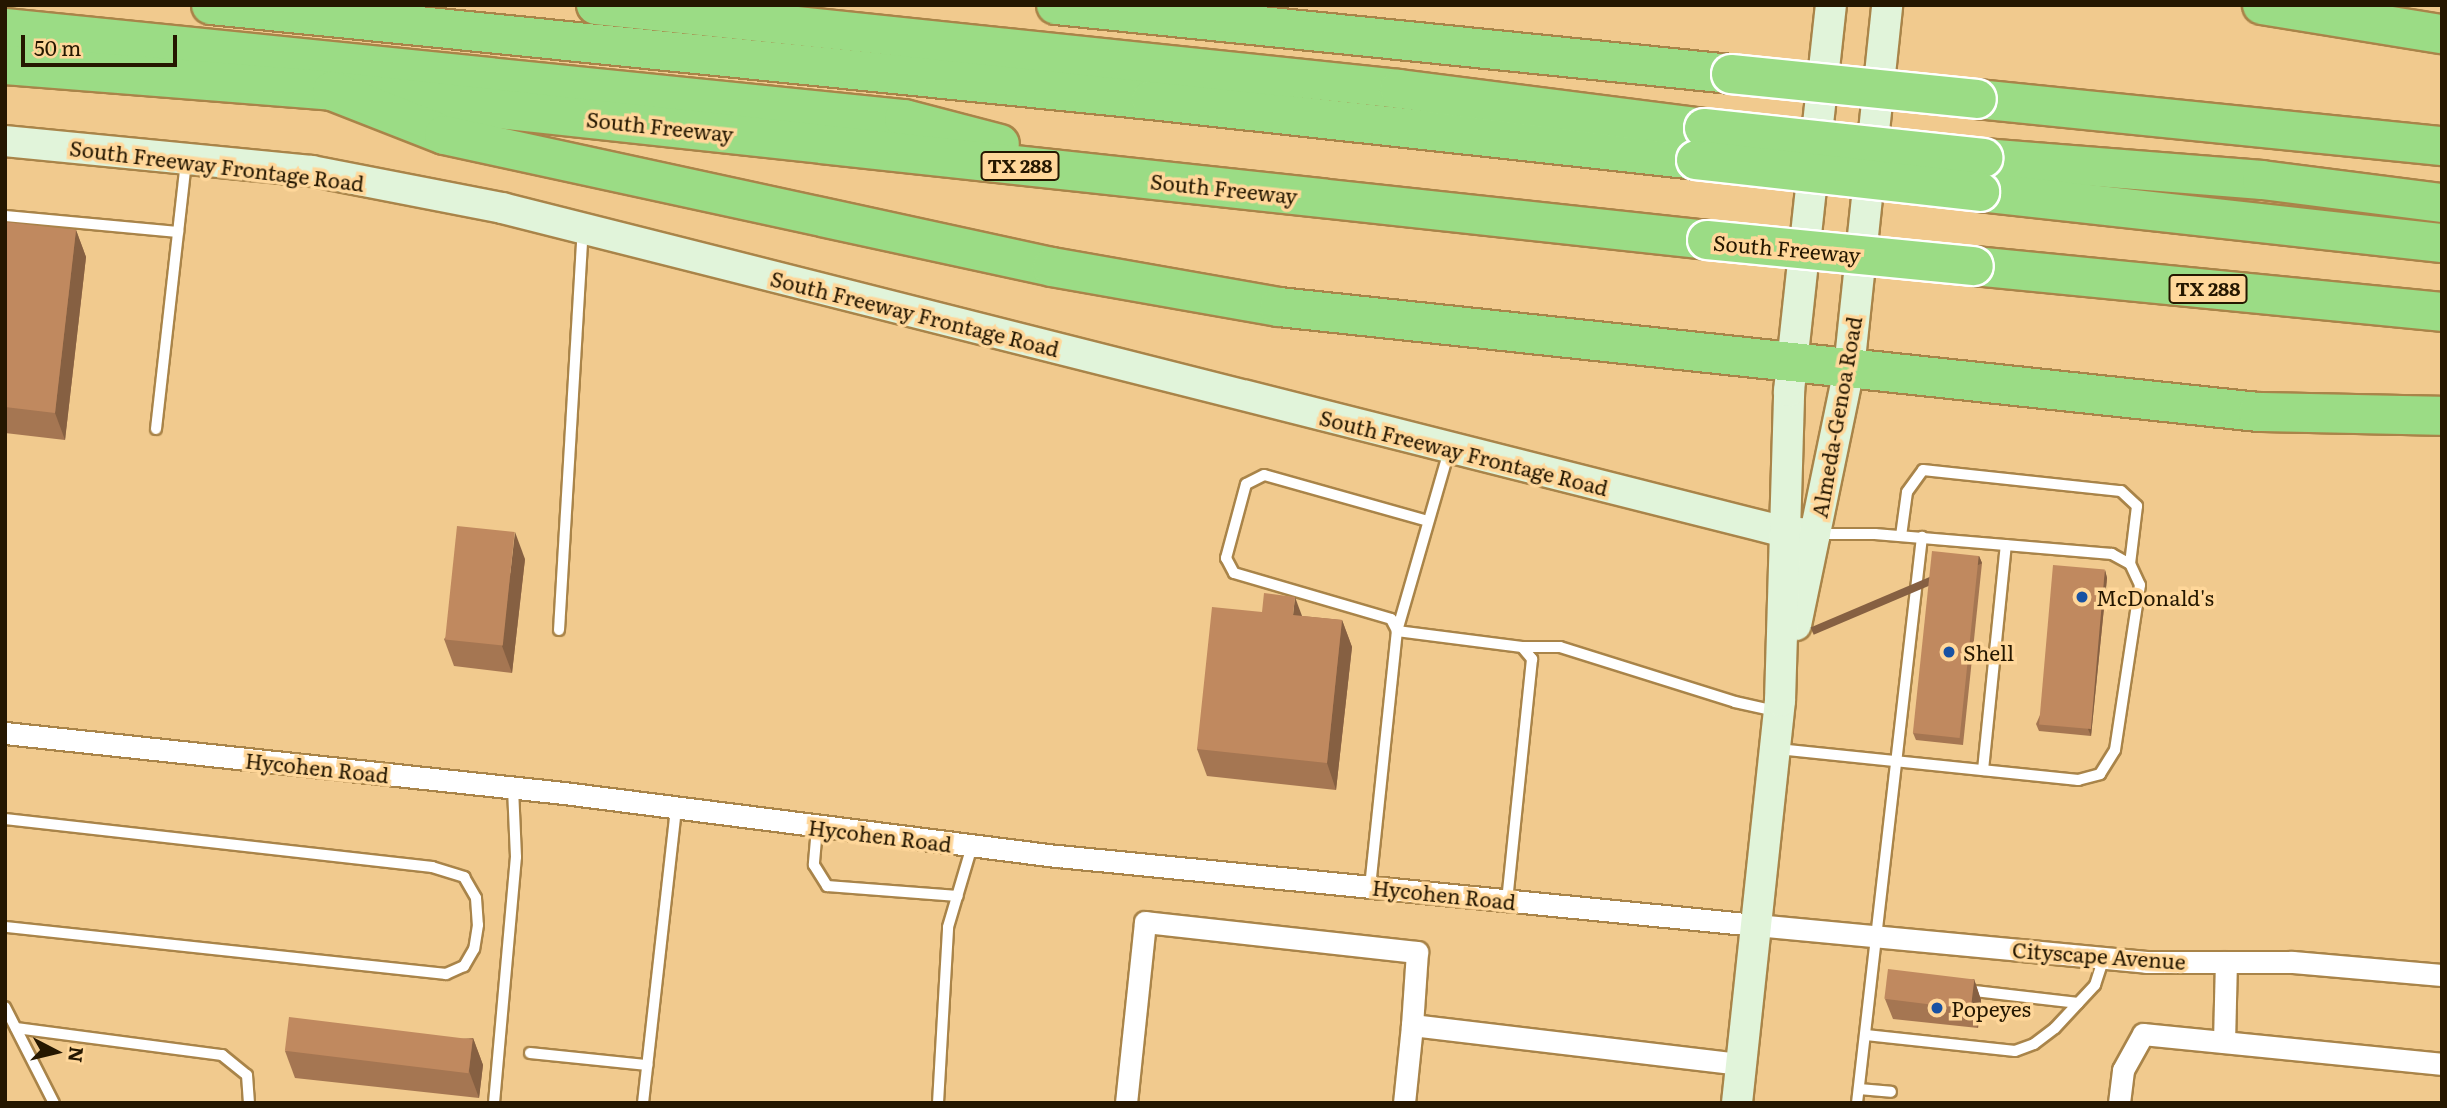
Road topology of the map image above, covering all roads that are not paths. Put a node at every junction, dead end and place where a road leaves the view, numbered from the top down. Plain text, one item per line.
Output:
1 (211, 5) edge
2 (596, 5) edge
3 (1056, 5) edge
4 (1831, 5) edge
5 (1887, 5) edge
6 (2262, 5) edge
7 (1273, 27) junction
8 (5, 28) edge
9 (837, 30) junction
10 (2442, 34) edge
11 (5, 65) edge
12 (332, 91) junction
13 (5, 141) edge
14 (1700, 144) junction
15 (2442, 146) edge
16 (186, 159) junction
17 (1982, 175) junction
18 (1131, 178) junction
19 (2442, 203) edge
20 (5, 216) edge
21 (583, 230) junction
22 (178, 232) junction
23 (2442, 243) edge
24 (2442, 312) edge
25 (1791, 362) junction
26 (1849, 369) junction
27 (2442, 416) edge
28 (156, 429) dead end
29 (1450, 448) junction
30 (1429, 521) junction
31 (1785, 532) junction
32 (1815, 534) junction
33 (1901, 536) junction
34 (1922, 537) junction
35 (2006, 545) junction
36 (2130, 564) junction
37 (559, 630) dead end
38 (1397, 631) junction
39 (1522, 647) junction
40 (1779, 706) junction
41 (5, 733) edge
42 (1775, 748) junction
43 (1899, 762) junction
44 (1983, 770) junction
45 (513, 788) junction
46 (676, 809) junction
47 (5, 819) edge
48 (817, 828) junction
49 (972, 846) junction
50 (1370, 887) junction
51 (958, 896) junction
52 (1507, 900) junction
53 (1756, 925) junction
54 (5, 927) edge
55 (1878, 936) junction
56 (2104, 957) junction
57 (2226, 962) junction
58 (2442, 975) edge
59 (1958, 989) edge
60 (2078, 1003) junction
61 (5, 1007) edge
62 (1412, 1025) junction
63 (16, 1028) junction
64 (1866, 1034) junction
65 (2224, 1042) junction
66 (530, 1053) dead end
67 (1741, 1064) junction
68 (2442, 1064) edge
69 (647, 1065) junction
70 (1859, 1089) junction
71 (1891, 1092) dead end
72 (54, 1103) edge
73 (249, 1103) edge
74 (494, 1103) edge
75 (643, 1103) edge
76 (938, 1103) edge
77 (1126, 1103) edge
78 (1404, 1103) edge
79 (1737, 1103) edge
80 (1857, 1103) edge
81 (2119, 1103) edge

1 - 14 highway
2 - 9 highway
3 - 7 highway
4 - 25 main road, Almeda-Genoa Road
5 - 26 main road, Almeda-Genoa Road
6 - 10 highway
7 - 9 highway
7 - 15 highway, bridge
8 - 18 highway
9 - 14 highway
11 - 12 highway, South Freeway / TX 288
12 - 18 highway, South Freeway / TX 288
12 - 25 highway
13 - 16 main road, South Freeway Frontage Road
14 - 17 highway, bridge
16 - 21 main road, South Freeway Frontage Road
16 - 22 lane
17 - 19 highway
17 - 23 highway
18 - 24 highway, South Freeway / TX 288, bridge
20 - 22 lane
21 - 29 main road, South Freeway Frontage Road
21 - 37 lane
22 - 28 lane
25 - 26 highway
25 - 31 main road, Almeda-Genoa Road
26 - 27 highway
26 - 32 main road, Almeda-Genoa Road
29 - 30 lane
29 - 31 main road, South Freeway Frontage Road
30 - 38 lane
30 - 38 lane
31 - 32 main road, South Freeway Frontage Road
31 - 40 main road, Almeda-Genoa Road
32 - 33 lane
32 - 40 main road, Almeda-Genoa Road
33 - 34 lane
33 - 36 lane
34 - 35 lane
34 - 43 lane
35 - 36 lane
35 - 44 lane
36 - 44 lane
38 - 39 lane
38 - 50 lane
39 - 40 lane
39 - 52 lane
40 - 42 main road, Almeda-Genoa Road
41 - 45 street, Hycohen Road
42 - 43 lane
42 - 53 main road, Almeda-Genoa Road
43 - 44 lane
43 - 55 lane
45 - 46 street, Hycohen Road
45 - 74 lane
46 - 48 street, Hycohen Road
46 - 69 lane
47 - 54 lane
48 - 49 street, Hycohen Road
48 - 51 lane
49 - 50 street, Hycohen Road
49 - 51 lane
50 - 52 street, Hycohen Road
51 - 76 lane
52 - 53 street, Hycohen Road
53 - 55 street, Cityscape Avenue
53 - 67 main road, Almeda-Genoa Road
55 - 56 street, Cityscape Avenue
55 - 64 lane
56 - 57 street, Cityscape Avenue
56 - 60 lane
57 - 58 street, Cityscape Avenue
57 - 65 street
59 - 60 lane
60 - 64 lane
61 - 63 lane
62 - 67 street
62 - 77 street
62 - 78 street
63 - 72 lane
63 - 73 lane
64 - 70 lane
65 - 68 street
65 - 81 street
66 - 69 lane
67 - 79 main road, Almeda-Genoa Road
69 - 75 lane
70 - 71 lane
70 - 80 lane

